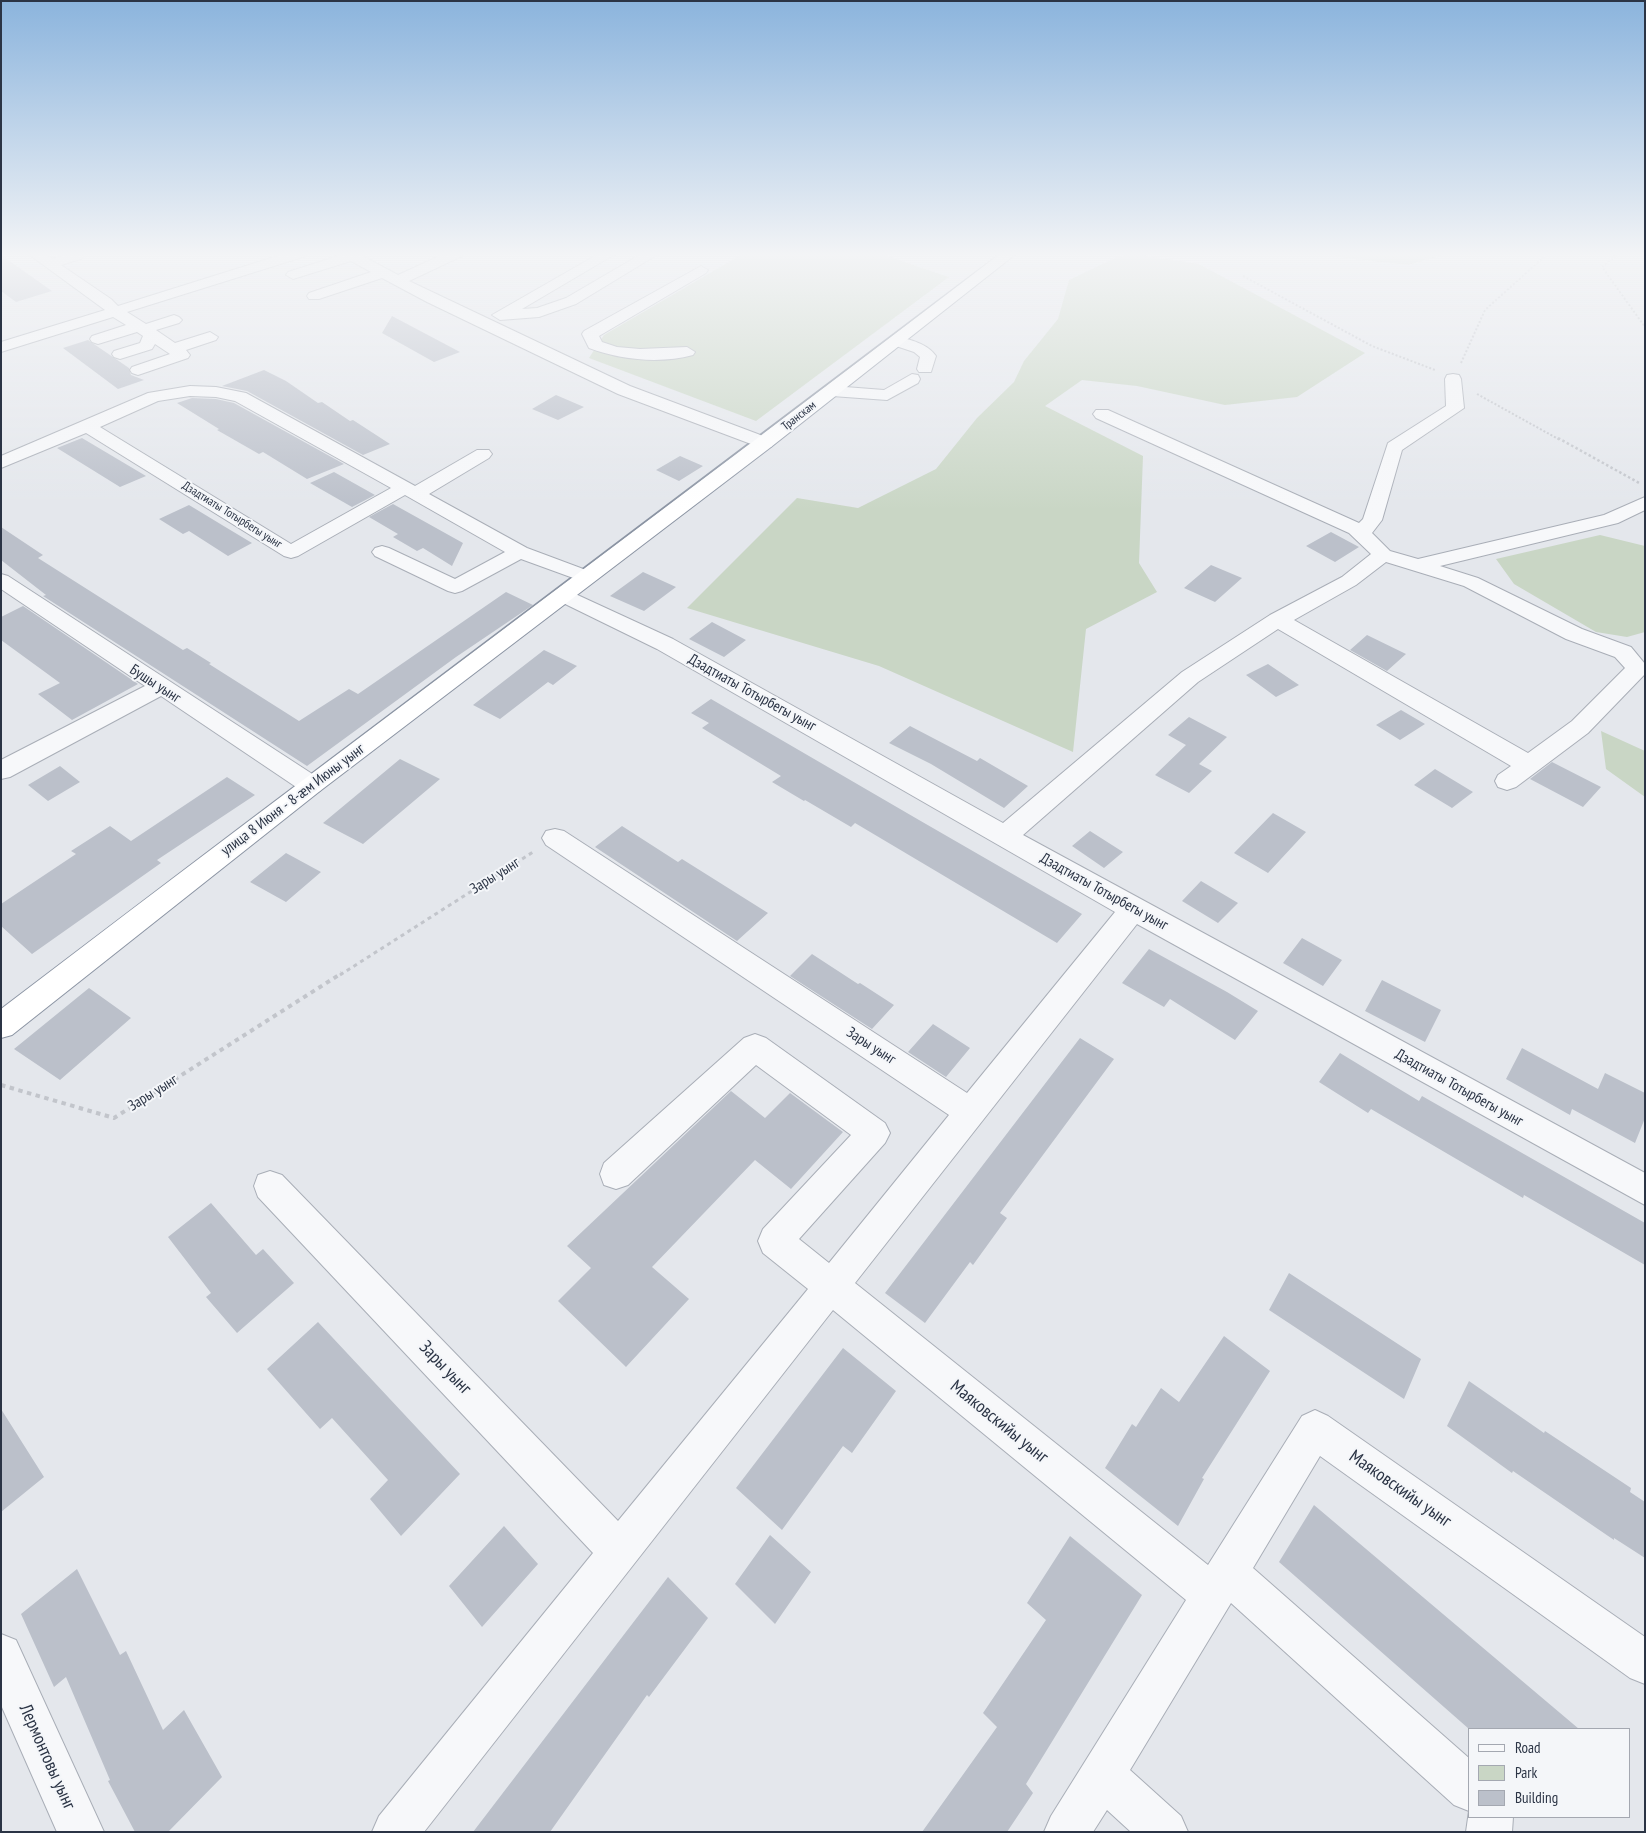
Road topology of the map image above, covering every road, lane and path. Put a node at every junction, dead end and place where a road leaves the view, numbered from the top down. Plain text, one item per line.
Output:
1 (24, 339) edge
2 (146, 339) edge
3 (158, 339) edge
4 (207, 339) edge
5 (515, 339) edge
6 (592, 339) edge
7 (899, 339) edge
8 (1472, 339) edge
9 (896, 341) junction
10 (594, 345) junction
11 (1, 347) edge
12 (178, 352) junction
13 (687, 352) dead end
14 (120, 354) dead end
15 (564, 361) junction
16 (138, 370) dead end
17 (1453, 379) joint
18 (832, 391) junction
19 (1102, 414) dead end
20 (87, 426) junction
21 (765, 443) junction
22 (483, 454) dead end
23 (1, 463) edge
24 (410, 491) junction
25 (1645, 502) edge
26 (1361, 534) junction
27 (382, 552) dead end
28 (520, 552) junction
29 (1383, 555) junction
30 (1418, 565) junction
31 (587, 577) junction
32 (1, 580) edge
33 (564, 596) junction
34 (23, 597) junction
35 (1, 607) edge
36 (1278, 620) junction
37 (160, 687) junction
38 (1529, 765) junction
39 (1, 772) edge
40 (1507, 781) dead end
41 (311, 785) junction
42 (1005, 836) junction
43 (555, 838) joint
44 (1133, 910) junction
45 (1, 1026) edge
46 (1, 1085) edge
47 (970, 1112) junction
48 (616, 1174) dead end
49 (270, 1186) dead end
50 (1645, 1190) edge
51 (831, 1286) junction
52 (619, 1551) junction
53 (1220, 1584) junction
54 (1, 1655) edge
55 (1645, 1663) edge
56 (1102, 1774) junction
57 (1468, 1787) edge
58 (1490, 1818) edge
59 (81, 1832) edge
60 (395, 1832) edge
61 (1067, 1832) edge
62 (1165, 1832) edge
63 (1489, 1832) edge

1 - 11 street
2 - 14 street
3 - 12 street
4 - 12 street
5 - 15 street
6 - 10 street
7 - 9 highway, Транскам
8 - 17 path
9 - 18 highway, Транскам
9 - 18 street
10 - 13 street
10 - 15 street
12 - 16 street
15 - 21 street
17 - 26 street
18 - 21 highway, Транскам
19 - 26 street
20 - 23 street
20 - 24 street
20 - 24 street, Дзадтиаты Тотырбегы уынг
21 - 31 highway, Транскам
22 - 24 street
24 - 28 street
25 - 30 street
26 - 29 street
27 - 28 street
28 - 31 street
29 - 30 street
29 - 36 street
30 - 38 street
31 - 33 highway, улица 8 Июня - 8-ӕм Июны уынг
32 - 34 street, Бушы уынг
33 - 41 highway, улица 8 Июня - 8-ӕм Июны уынг
33 - 42 street, Дзадтиаты Тотырбегы уынг
34 - 35 street
34 - 37 street, Бушы уынг
36 - 38 street
36 - 42 street
37 - 39 street
37 - 41 street, Бушы уынг
38 - 40 street
41 - 45 highway, улица 8 Июня - 8-ӕм Июны уынг
42 - 44 street, Дзадтиаты Тотырбегы уынг
43 - 46 path, Зары уынг
43 - 47 street, Зары уынг
44 - 47 street
44 - 50 street, Дзадтиаты Тотырбегы уынг
47 - 51 street
48 - 51 street, Маяковскийы уынг
49 - 52 street, Зары уынг
51 - 52 street
51 - 53 street, Маяковскийы уынг
52 - 60 street
53 - 55 street, Маяковскийы уынг
53 - 56 street, Маяковскийы уынг
53 - 57 street
54 - 59 street, Лермонтовы уынг
56 - 61 street, Маяковскийы уынг
56 - 62 street
58 - 63 street

